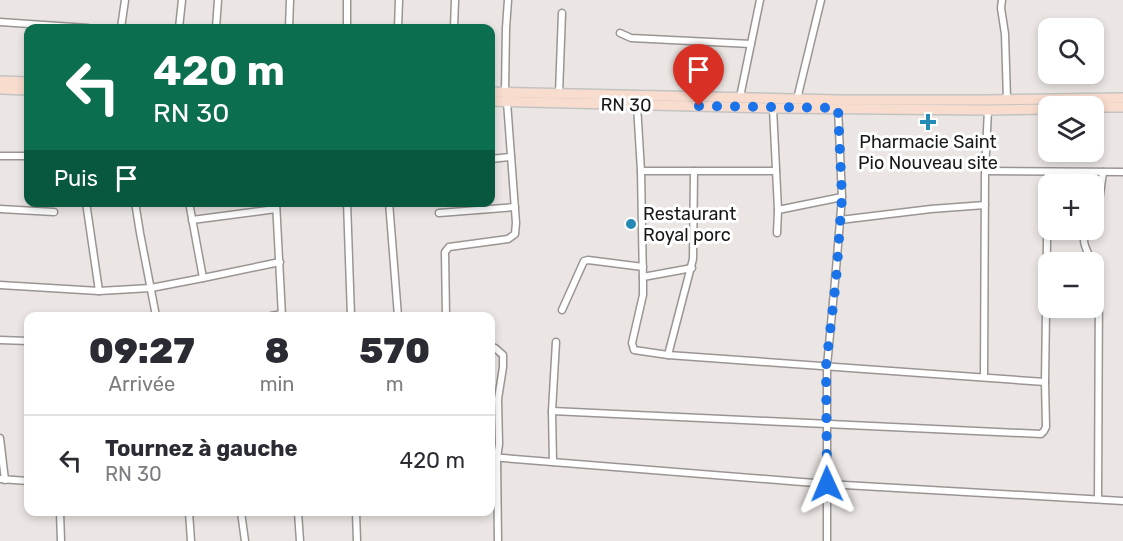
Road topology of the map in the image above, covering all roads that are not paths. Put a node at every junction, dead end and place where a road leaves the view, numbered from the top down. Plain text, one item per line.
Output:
1 (125, 0) edge
2 (182, 0) edge
3 (218, 0) edge
4 (290, 0) edge
5 (347, 0) edge
6 (399, 0) edge
7 (455, 0) edge
8 (508, 0) edge
9 (760, 0) edge
10 (821, 0) edge
11 (1002, 0) edge
12 (562, 13) dead end
13 (0, 22) edge
14 (29, 24) edge
15 (121, 24) edge
16 (179, 24) edge
17 (216, 24) edge
18 (289, 24) edge
19 (347, 24) edge
20 (398, 24) edge
21 (454, 24) edge
22 (621, 33) dead end
23 (751, 44) junction
24 (0, 81) edge
25 (24, 82) edge
26 (0, 89) edge
27 (24, 90) edge
28 (559, 93) junction
29 (495, 94) edge
30 (506, 97) junction
31 (740, 97) junction
32 (1123, 98) edge
33 (797, 99) junction
34 (495, 100) edge
35 (1007, 100) junction
36 (637, 105) junction
37 (1104, 107) edge
38 (1123, 107) edge
39 (773, 108) junction
40 (838, 108) junction
41 (1038, 109) edge
42 (988, 110) junction
43 (0, 156) edge
44 (24, 156) edge
45 (511, 157) junction
46 (495, 159) edge
47 (641, 171) junction
48 (694, 171) junction
49 (777, 171) junction
50 (985, 171) junction
51 (1048, 172) junction
52 (1103, 172) joint
53 (1123, 172) edge
54 (842, 197) junction
55 (985, 205) junction
56 (87, 207) edge
57 (136, 207) edge
58 (190, 207) edge
59 (270, 207) edge
60 (276, 207) edge
61 (347, 207) edge
62 (389, 207) edge
63 (515, 207) junction
64 (0, 209) edge
65 (778, 210) junction
66 (54, 212) dead end
67 (439, 213) dead end
68 (192, 220) junction
69 (840, 220) junction
70 (777, 233) dead end
71 (280, 262) junction
72 (643, 267) junction
73 (692, 268) junction
74 (644, 277) junction
75 (203, 279) junction
76 (0, 285) edge
77 (151, 288) junction
78 (99, 291) junction
79 (562, 310) dead end
80 (155, 312) edge
81 (282, 312) edge
82 (351, 312) edge
83 (398, 312) edge
84 (446, 312) edge
85 (1099, 318) edge
86 (0, 340) edge
87 (24, 341) edge
88 (556, 342) dead end
89 (495, 348) edge
90 (668, 355) junction
91 (826, 366) junction
92 (984, 377) junction
93 (1045, 382) junction
94 (552, 411) junction
95 (827, 424) junction
96 (0, 438) edge
97 (495, 455) edge
98 (495, 458) edge
99 (553, 462) junction
100 (3, 479) edge
101 (24, 482) edge
102 (827, 484) junction
103 (1098, 499) junction
104 (1123, 501) edge
105 (60, 516) edge
106 (189, 516) edge
107 (241, 516) edge
108 (298, 516) edge
109 (356, 516) edge
110 (495, 516) edge
111 (61, 541) edge
112 (191, 541) edge
113 (244, 541) edge
114 (300, 541) edge
115 (357, 541) edge
116 (498, 541) edge
117 (827, 541) edge

1 - 15 street
2 - 16 street
3 - 17 street
4 - 18 street
5 - 19 street
6 - 20 street
7 - 21 street
8 - 30 street
9 - 23 street
10 - 33 street
11 - 35 street
12 - 28 street
13 - 14 street
22 - 23 street
23 - 31 street
24 - 25 main road
26 - 27 main road
28 - 30 main road, RN 30
28 - 31 main road, RN 30
29 - 30 main road, RN 30
30 - 34 main road, RN 30 / RN 30
30 - 36 main road, RN 30 / RN 30
30 - 45 street
31 - 33 main road, RN 30
32 - 35 main road, RN 30
33 - 35 main road, RN 30
36 - 39 main road, RN 30 / RN 30
36 - 47 street
37 - 38 main road
39 - 40 main road, RN 30 / RN 30
39 - 49 street
40 - 42 main road, RN 30 / RN 30
40 - 54 street
41 - 42 main road, RN 30 / RN 30
42 - 50 street
43 - 44 street
45 - 46 street
45 - 63 street
47 - 48 street
47 - 72 street
48 - 49 street
48 - 73 street
49 - 65 street
50 - 51 street
50 - 55 street
51 - 52 street
51 - 93 street
52 - 53 street
54 - 65 street
54 - 69 street
55 - 69 street
55 - 92 street
56 - 78 street
57 - 77 street
58 - 68 street
59 - 68 street
60 - 71 street
61 - 82 street
62 - 83 street
63 - 67 street
63 - 84 street
64 - 66 street
65 - 70 street
68 - 75 street
69 - 91 street
71 - 75 street
71 - 81 street
72 - 74 street
72 - 79 street
73 - 74 street
73 - 90 street
74 - 90 street
75 - 77 street
76 - 78 street
77 - 78 street
77 - 80 street
85 - 103 street
86 - 87 street
88 - 94 street
89 - 97 street
90 - 91 street
91 - 92 street
91 - 95 street
92 - 93 street
93 - 95 street
94 - 95 street
94 - 99 street
95 - 102 street
96 - 100 street
98 - 99 street
99 - 102 street
100 - 101 street
102 - 103 street
102 - 117 street
103 - 104 street
105 - 111 street
106 - 112 street
107 - 113 street
108 - 114 street
109 - 115 street
110 - 116 street

